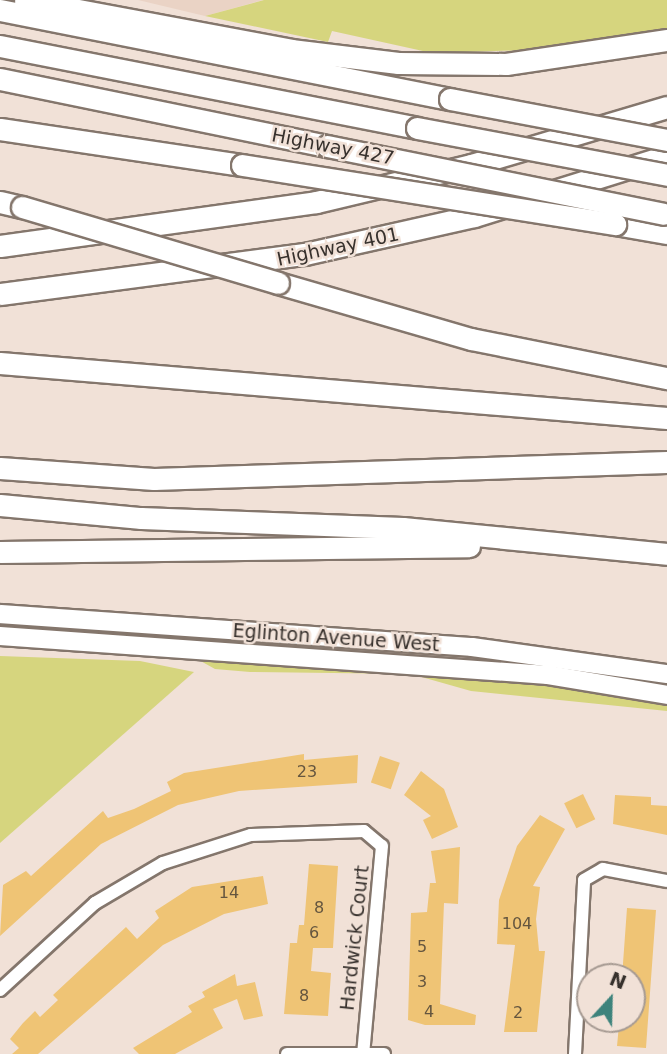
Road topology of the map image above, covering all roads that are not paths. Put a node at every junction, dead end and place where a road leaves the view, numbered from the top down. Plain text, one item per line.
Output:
1 (25, 0) edge
2 (0, 9) edge
3 (667, 40) edge
4 (0, 46) edge
5 (0, 79) edge
6 (667, 107) edge
7 (0, 129) edge
8 (667, 140) edge
9 (667, 156) edge
10 (667, 175) edge
11 (0, 202) edge
12 (666, 221) edge
13 (0, 246) edge
14 (0, 294) edge
15 (0, 363) edge
16 (667, 378) edge
17 (667, 418) edge
18 (667, 461) edge
19 (0, 468) edge
20 (0, 505) edge
21 (551, 544) junction
22 (0, 552) edge
23 (667, 554) edge
24 (0, 614) edge
25 (0, 636) edge
26 (667, 674) edge
27 (667, 695) edge
28 (667, 881) edge
29 (0, 990) edge
30 (363, 1053) edge
31 (287, 1054) edge
32 (384, 1054) edge
33 (575, 1054) edge

1 - 3 highway
2 - 8 highway, bridge
4 - 10 highway, bridge
5 - 12 highway, Highway 427, bridge
6 - 13 highway
7 - 12 highway, bridge
9 - 14 highway, Highway 401
11 - 16 highway, bridge
15 - 17 highway
18 - 19 highway
20 - 21 highway
21 - 22 highway
21 - 23 highway
24 - 26 main road, Eglinton Avenue West
25 - 27 main road, Eglinton Avenue West
28 - 33 street
29 - 30 street, Hardwick Court
30 - 31 street
30 - 32 street

